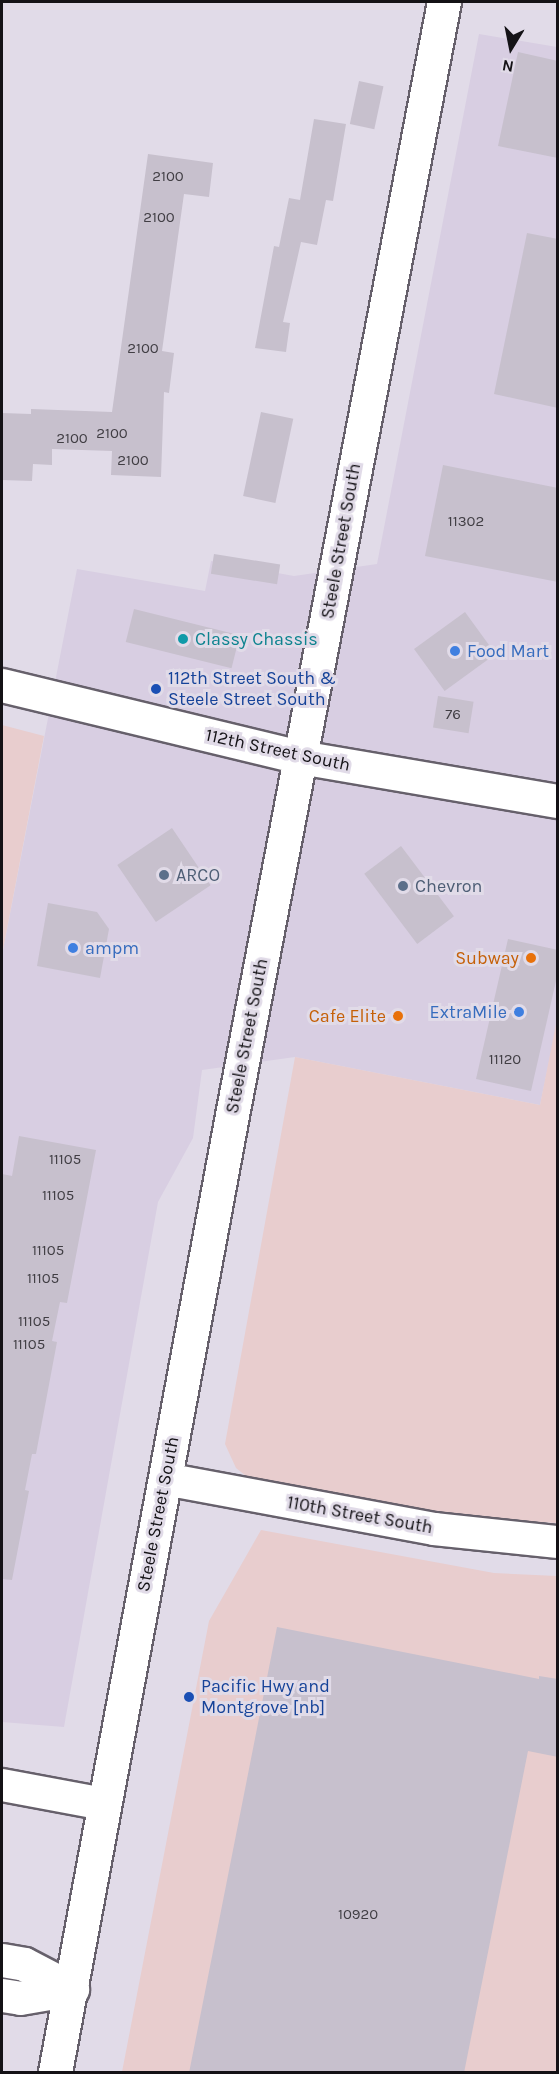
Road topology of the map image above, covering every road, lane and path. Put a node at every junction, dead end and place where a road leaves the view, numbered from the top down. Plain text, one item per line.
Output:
1 (444, 2) edge
2 (2, 684) edge
3 (300, 757) junction
4 (558, 801) edge
5 (165, 1479) junction
6 (558, 1542) edge
7 (2, 1785) edge
8 (104, 1804) junction
9 (2, 1960) edge
10 (72, 1989) junction
11 (2, 1995) edge
12 (55, 2073) edge

1 - 3 main road, Steele Street South
2 - 3 main road, 112th Street South
3 - 4 main road, 112th Street South
3 - 5 main road, Steele Street South
5 - 6 street, 110th Street South
5 - 8 main road, Steele Street South
7 - 8 street
8 - 10 main road, Steele Street South
9 - 10 main road
10 - 11 main road
10 - 12 main road, Steele Street South

